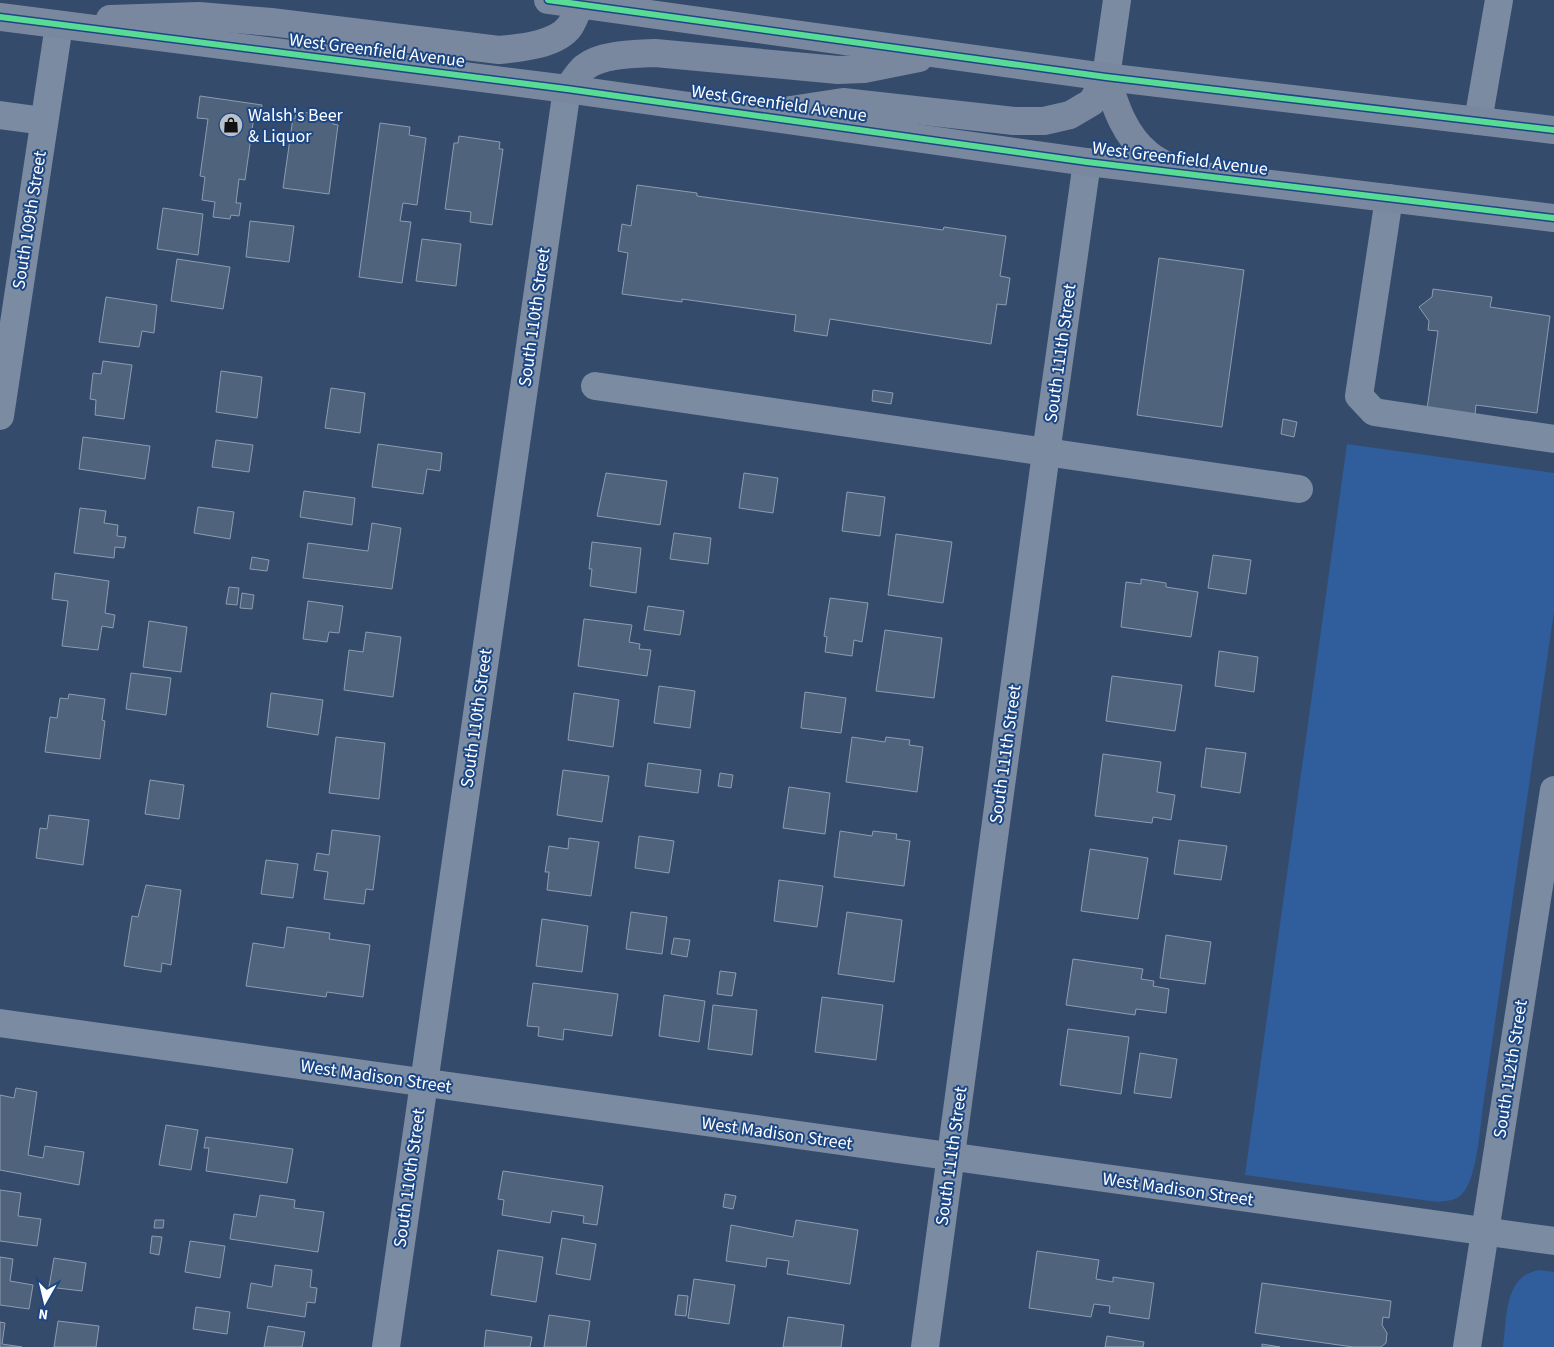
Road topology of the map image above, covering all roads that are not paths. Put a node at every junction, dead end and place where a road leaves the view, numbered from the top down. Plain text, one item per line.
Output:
1 (548, 0) edge
2 (1117, 0) edge
3 (1499, 0) edge
4 (580, 2) edge
5 (0, 17) edge
6 (59, 25) junction
7 (940, 54) junction
8 (1106, 77) junction
9 (567, 88) junction
10 (0, 115) edge
11 (758, 115) junction
12 (44, 121) junction
13 (1478, 121) junction
14 (1554, 130) edge
15 (1087, 162) junction
16 (1180, 174) junction
17 (1389, 198) junction
18 (1554, 218) edge
19 (595, 386) dead end
20 (0, 416) edge
21 (1554, 439) edge
22 (1046, 453) junction
23 (1299, 489) dead end
24 (1554, 790) edge
25 (0, 1024) edge
26 (423, 1082) junction
27 (952, 1158) junction
28 (1484, 1231) junction
29 (1554, 1240) edge
30 (386, 1347) edge
31 (925, 1347) edge
32 (1467, 1347) edge

1 - 4 main road
2 - 8 street
3 - 13 street
4 - 6 main road
4 - 7 main road
5 - 6 main road, West Greenfield Avenue
6 - 9 main road, West Greenfield Avenue
6 - 12 street, South 109th Street
7 - 8 main road
7 - 9 main road
8 - 11 main road
8 - 13 main road
8 - 16 main road
9 - 11 main road, West Greenfield Avenue
9 - 26 street, South 110th Street
10 - 12 street
11 - 15 main road, West Greenfield Avenue
12 - 20 street, South 109th Street
13 - 14 main road
15 - 16 main road, West Greenfield Avenue
15 - 22 street, South 111th Street
16 - 17 main road, West Greenfield Avenue
17 - 18 main road, West Greenfield Avenue
17 - 21 street
19 - 22 street
22 - 23 street
22 - 27 street, South 111th Street
24 - 28 street, South 112th Street
25 - 26 street, West Madison Street
26 - 27 street, West Madison Street
26 - 30 street, South 110th Street
27 - 28 street, West Madison Street
27 - 31 street, South 111th Street
28 - 29 street, West Madison Street
28 - 32 street, South 112th Street

